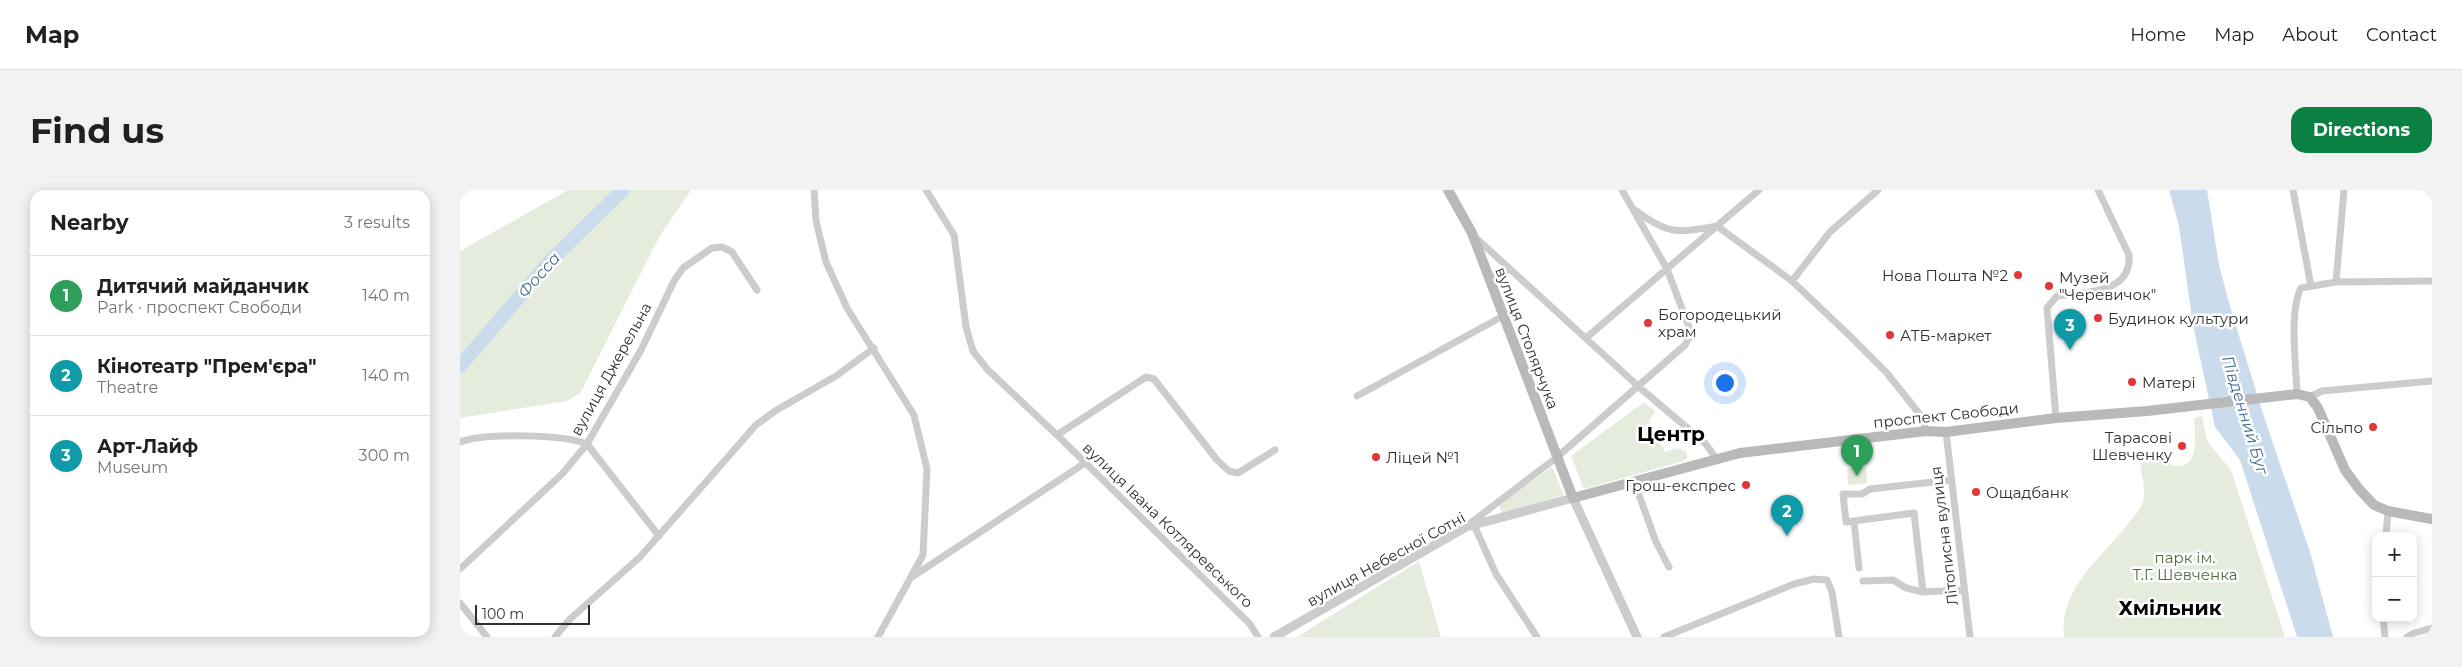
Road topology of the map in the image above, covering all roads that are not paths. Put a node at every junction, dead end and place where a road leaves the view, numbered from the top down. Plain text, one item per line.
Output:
1 (814, 190) edge
2 (926, 190) edge
3 (1448, 190) edge
4 (1622, 190) edge
5 (1759, 190) edge
6 (1878, 190) edge
7 (2098, 190) edge
8 (2293, 190) edge
9 (2344, 190) edge
10 (1634, 209) junction
11 (1717, 226) junction
12 (1472, 233) junction
13 (1509, 270) junction
14 (1667, 270) junction
15 (2432, 280) edge
16 (1792, 281) junction
17 (1490, 282) junction
18 (2336, 282) junction
19 (2311, 286) junction
20 (757, 290) dead end
21 (1504, 316) junction
22 (1586, 338) junction
23 (874, 348) junction
24 (2432, 381) edge
25 (1639, 387) junction
26 (2297, 394) junction
27 (1357, 396) dead end
28 (2310, 397) junction
29 (2056, 418) junction
30 (1926, 431) junction
31 (1946, 432) junction
32 (1057, 435) junction
33 (460, 442) edge
34 (587, 444) junction
35 (1276, 450) dead end
36 (1556, 458) junction
37 (1716, 458) junction
38 (1085, 463) junction
39 (1951, 480) junction
40 (1634, 481) junction
41 (1573, 498) junction
42 (2388, 511) junction
43 (2432, 519) edge
44 (1854, 521) junction
45 (1470, 526) junction
46 (2386, 532) edge
47 (659, 536) junction
48 (1669, 567) dead end
49 (1859, 568) dead end
50 (460, 569) edge
51 (910, 578) junction
52 (1863, 581) dead end
53 (1964, 590) junction
54 (1923, 592) junction
55 (460, 604) edge
56 (2383, 622) edge
57 (2432, 628) edge
58 (486, 637) edge
59 (555, 637) edge
60 (878, 637) edge
61 (1258, 637) edge
62 (1274, 637) edge
63 (1537, 637) edge
64 (1637, 637) edge
65 (1664, 637) edge
66 (1839, 637) edge
67 (1970, 637) edge
68 (2385, 637) edge
69 (2407, 637) edge

1 - 23 street
2 - 32 street, вулиця Івана Котляревського
3 - 12 main road, вулиця Столярчука
4 - 10 street
5 - 11 street
6 - 16 street
7 - 29 street
8 - 19 street
9 - 18 street
10 - 11 street
10 - 14 street
11 - 14 street
11 - 16 street
12 - 13 street
12 - 17 main road, вулиця Столярчука
13 - 17 street
13 - 22 street
14 - 22 street
14 - 25 street
15 - 18 street
16 - 30 street
17 - 21 main road, вулиця Столярчука
18 - 19 street
19 - 26 street
20 - 34 street, вулиця Джерельна
21 - 27 street
21 - 36 main road, вулиця Столярчука
22 - 25 street
23 - 47 street
23 - 51 street
24 - 28 street
25 - 36 street
25 - 37 street
26 - 28 main road, проспект Свободи
26 - 29 main road, проспект Свободи
28 - 42 main road
29 - 31 main road, проспект Свободи
30 - 31 main road, проспект Свободи
30 - 37 main road, проспект Свободи
31 - 39 street, Літописна вулиця
32 - 35 street
32 - 38 street, вулиця Івана Котляревського
33 - 34 street
34 - 47 street
34 - 50 street, вулиця Джерельна
36 - 41 main road, вулиця Столярчука
36 - 45 street
37 - 40 main road, проспект Свободи
38 - 51 street
38 - 61 street, вулиця Івана Котляревського
39 - 44 street
39 - 53 street, Літописна вулиця
40 - 41 main road, проспект Свободи
40 - 48 street
41 - 45 street, вулиця Небесної Сотні
41 - 64 street
42 - 43 main road
42 - 46 street
44 - 49 street
44 - 54 street
45 - 62 street, вулиця Небесної Сотні
45 - 63 street
47 - 59 street
51 - 60 street
52 - 54 street
53 - 54 street
53 - 67 street, Літописна вулиця
55 - 58 street
56 - 68 street
57 - 69 street
65 - 66 street

